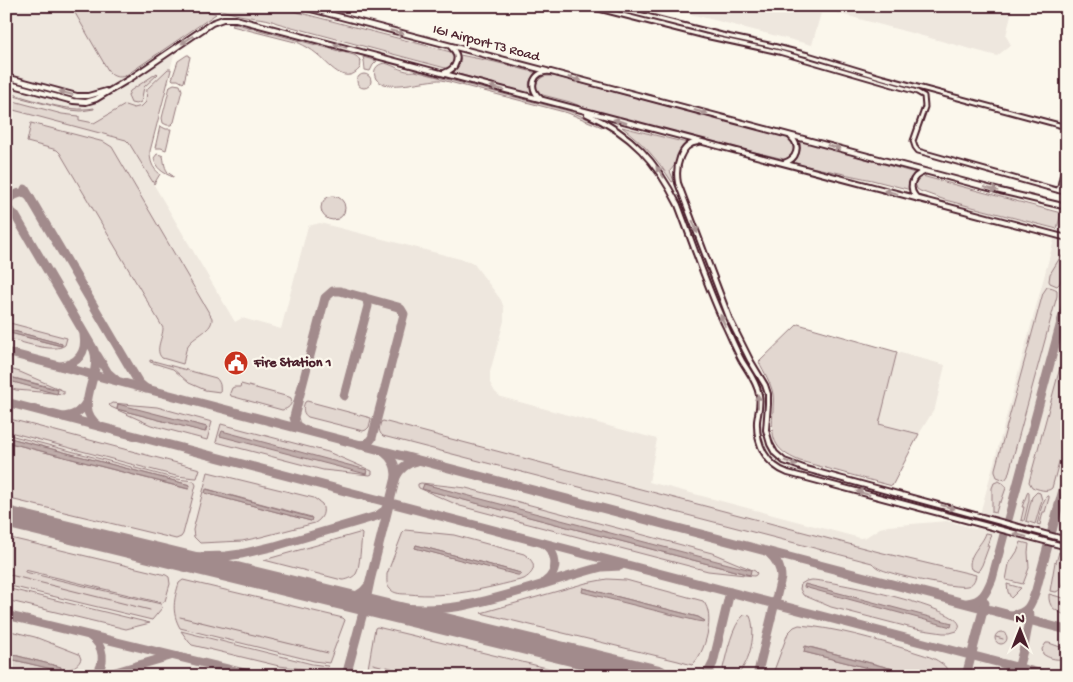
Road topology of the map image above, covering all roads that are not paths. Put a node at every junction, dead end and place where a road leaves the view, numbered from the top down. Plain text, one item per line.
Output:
1 (299, 6) edge
2 (587, 6) edge
3 (607, 6) edge
4 (446, 44) junction
5 (439, 72) junction
6 (551, 72) junction
7 (6, 77) edge
8 (6, 83) edge
9 (113, 89) junction
10 (544, 100) junction
11 (576, 109) junction
12 (1067, 129) edge
13 (787, 134) junction
14 (701, 142) junction
15 (1067, 155) edge
16 (779, 162) junction
17 (930, 172) junction
18 (1059, 188) junction
19 (1067, 188) edge
20 (1067, 193) edge
21 (922, 200) junction
22 (1067, 207) edge
23 (1067, 238) edge
24 (1067, 540) edge
25 (1067, 547) edge

1 -> 4 main road, IGI Airport T3 Road
2 - 18 street
3 - 12 street
4 - 5 main road
4 - 6 main road, IGI Airport T3 Road
5 -> 9 main road
10 -> 5 main road
6 - 10 main road
6 -> 13 main road, IGI Airport T3 Road
9 -> 7 main road
8 - 9 main road
10 - 11 main road
14 -> 11 main road
25 -> 11 main road
13 - 16 main road
13 -> 17 main road
14 - 16 main road
14 -> 24 main road
15 - 18 street
21 -> 16 main road
17 - 21 main road
17 -> 22 main road
18 - 19 street
18 - 20 street
21 - 23 main road

